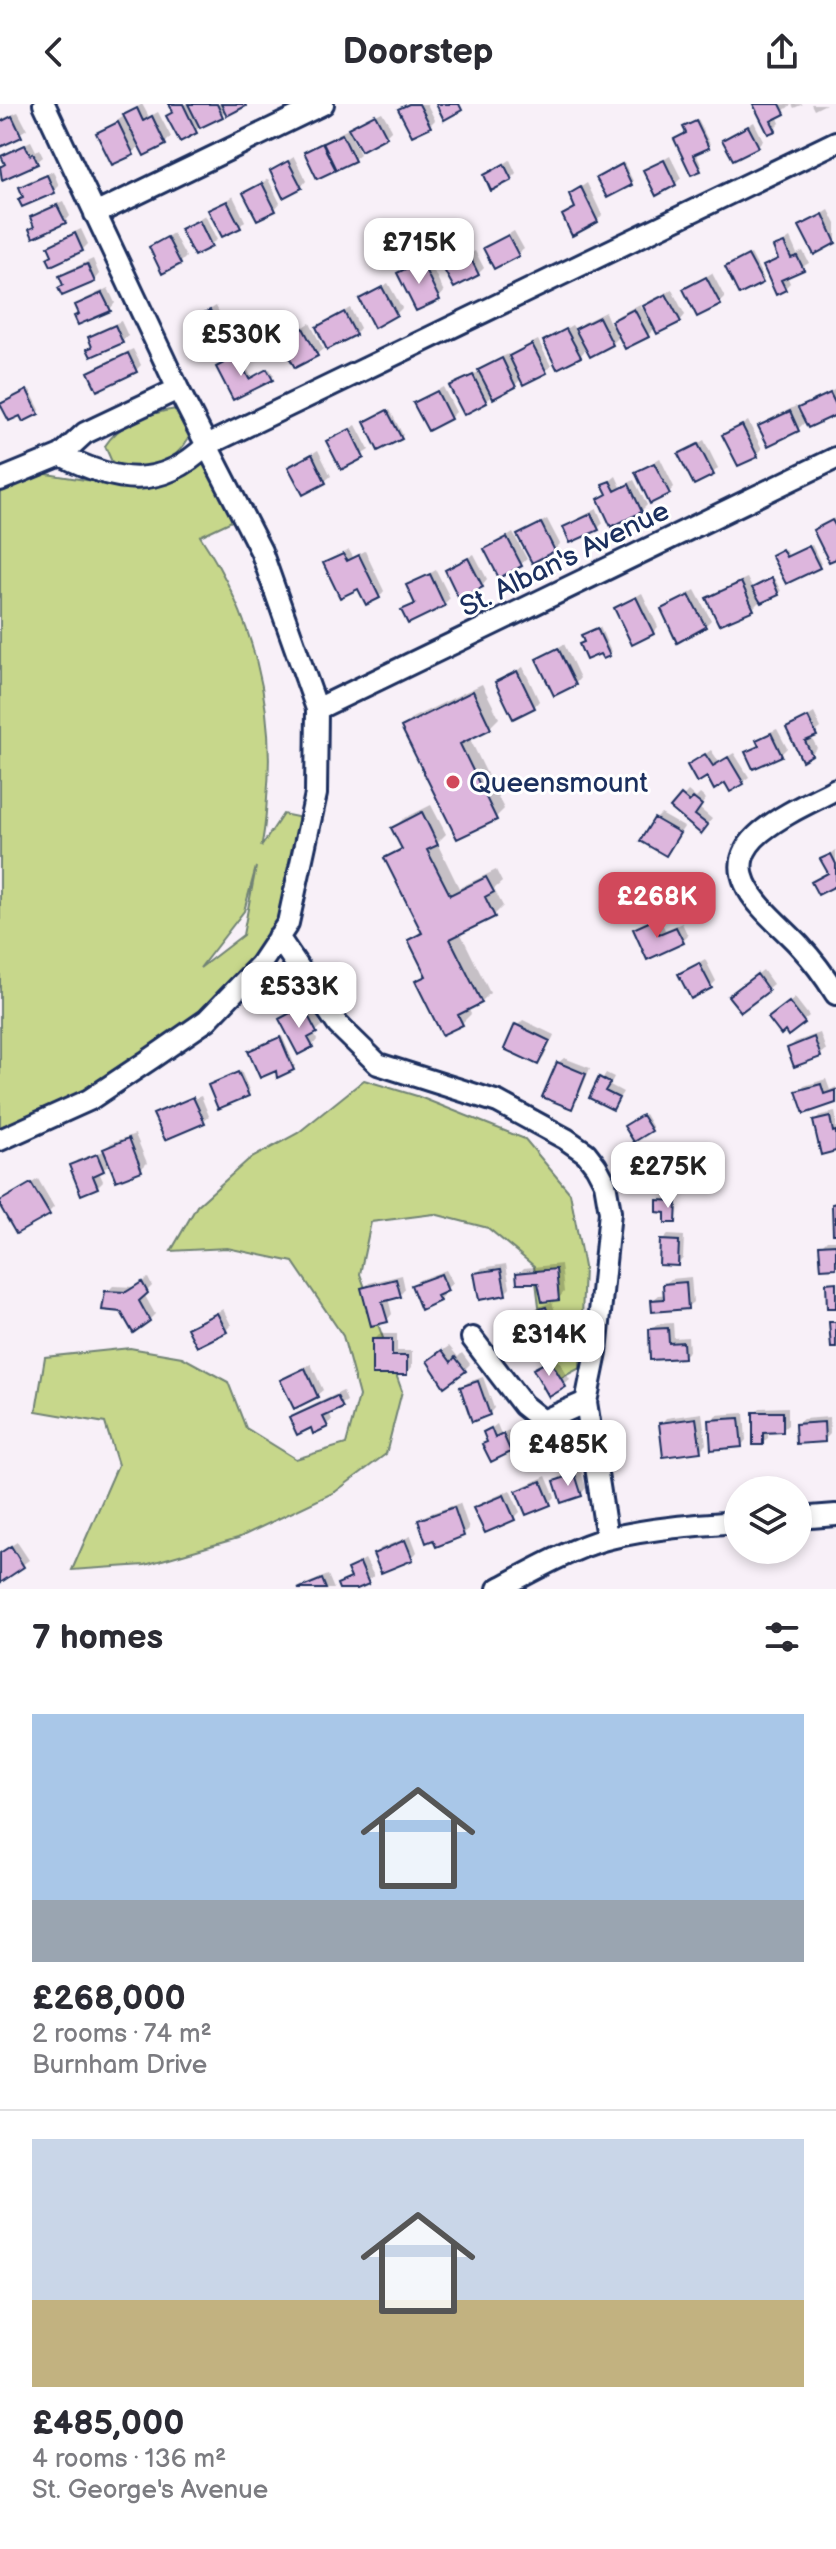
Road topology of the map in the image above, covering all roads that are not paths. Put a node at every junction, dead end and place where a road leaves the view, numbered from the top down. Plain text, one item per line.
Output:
1 (44, 104) edge
2 (323, 104) edge
3 (836, 142) edge
4 (95, 214) junction
5 (178, 389) junction
6 (207, 445) junction
7 (61, 455) junction
8 (836, 458) edge
9 (0, 480) edge
10 (317, 709) junction
11 (836, 789) edge
12 (278, 937) junction
13 (836, 994) edge
14 (0, 1140) edge
15 (472, 1338) dead end
16 (586, 1402) junction
17 (836, 1515) edge
18 (812, 1517) edge
19 (724, 1523) edge
20 (607, 1538) junction
21 (498, 1589) edge

1 - 4 street
2 - 4 street
3 - 6 street
4 - 5 street
5 - 6 street
5 - 7 street
6 - 7 street
6 - 10 street
7 - 9 street
8 - 10 street, St. Alban's Avenue
10 - 12 street
11 - 13 street
12 - 14 street
12 - 16 street
15 - 16 street
16 - 20 street
17 - 18 street
19 - 20 street
20 - 21 street

